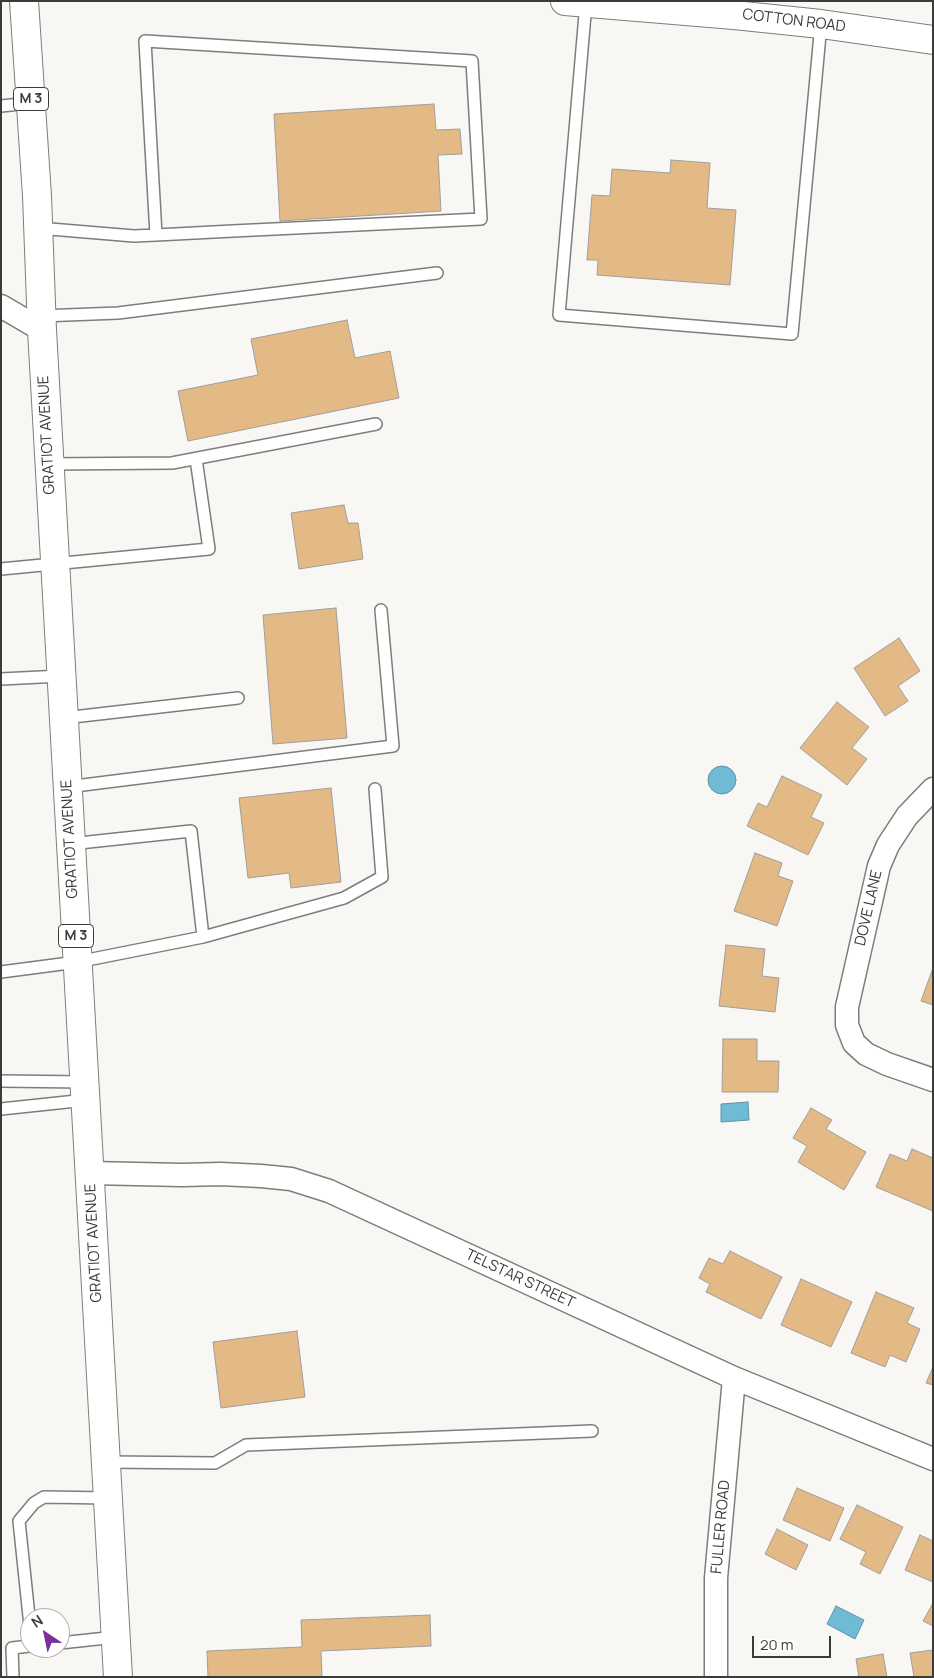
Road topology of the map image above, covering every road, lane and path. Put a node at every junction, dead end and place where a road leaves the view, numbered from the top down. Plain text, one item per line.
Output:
1 (24, 1) edge
2 (579, 2) edge
3 (821, 24) junction
4 (933, 40) edge
5 (31, 103) junction
6 (1, 106) edge
7 (38, 228) junction
8 (156, 235) junction
9 (438, 273) dead end
10 (1, 306) edge
11 (41, 323) junction
12 (376, 424) dead end
13 (196, 459) junction
14 (49, 464) junction
15 (55, 563) junction
16 (1, 569) edge
17 (381, 610) dead end
18 (61, 676) junction
19 (1, 679) edge
20 (238, 698) dead end
21 (64, 718) junction
22 (67, 787) junction
23 (374, 789) dead end
24 (933, 789) edge
25 (70, 844) junction
26 (202, 937) junction
27 (77, 962) junction
28 (1, 972) edge
29 (933, 1080) edge
30 (1, 1081) edge
31 (85, 1091) junction
32 (1, 1109) edge
33 (90, 1173) junction
34 (734, 1378) junction
35 (592, 1431) dead end
36 (933, 1459) edge
37 (106, 1462) junction
38 (108, 1498) junction
39 (28, 1608) edge
40 (116, 1637) junction
41 (70, 1642) edge
42 (20, 1647) edge
43 (13, 1677) edge
44 (118, 1677) edge
45 (716, 1677) edge

1 - 5 main road, GRATIOT AVENUE / M 3
2 - 3 main road, COTTON ROAD
2 - 3 lane
3 - 4 main road, COTTON ROAD
5 - 6 lane
5 - 7 main road, GRATIOT AVENUE / M 3
7 - 8 lane
7 - 11 main road, GRATIOT AVENUE / M 3
8 - 8 lane
9 - 11 lane
10 - 11 street
11 - 14 main road, GRATIOT AVENUE / M 3
12 - 13 lane
13 - 14 lane
13 - 15 lane
14 - 15 main road, GRATIOT AVENUE / M 3
15 - 16 lane
15 - 18 main road, GRATIOT AVENUE / M 3
17 - 22 lane
18 - 19 lane
18 - 21 main road, GRATIOT AVENUE / M 3
20 - 21 lane
21 - 22 main road, GRATIOT AVENUE / M 3
22 - 25 main road, GRATIOT AVENUE / M 3
23 - 26 lane
24 - 29 street, DOVE LANE
25 - 26 lane
25 - 27 main road, GRATIOT AVENUE / M 3
26 - 27 lane
27 - 28 lane
27 - 31 main road, GRATIOT AVENUE / M 3
30 - 31 lane
31 - 32 lane
31 - 33 main road, GRATIOT AVENUE / M 3
33 - 34 street, TELSTAR STREET
33 - 37 main road, GRATIOT AVENUE / M 3
34 - 36 street, TELSTAR STREET
34 - 45 street, FULLER ROAD
35 - 37 lane
37 - 38 main road, GRATIOT AVENUE / M 3
38 - 39 lane
38 - 40 main road, GRATIOT AVENUE / M 3
40 - 41 lane
40 - 44 main road, GRATIOT AVENUE / M 3
42 - 43 lane

